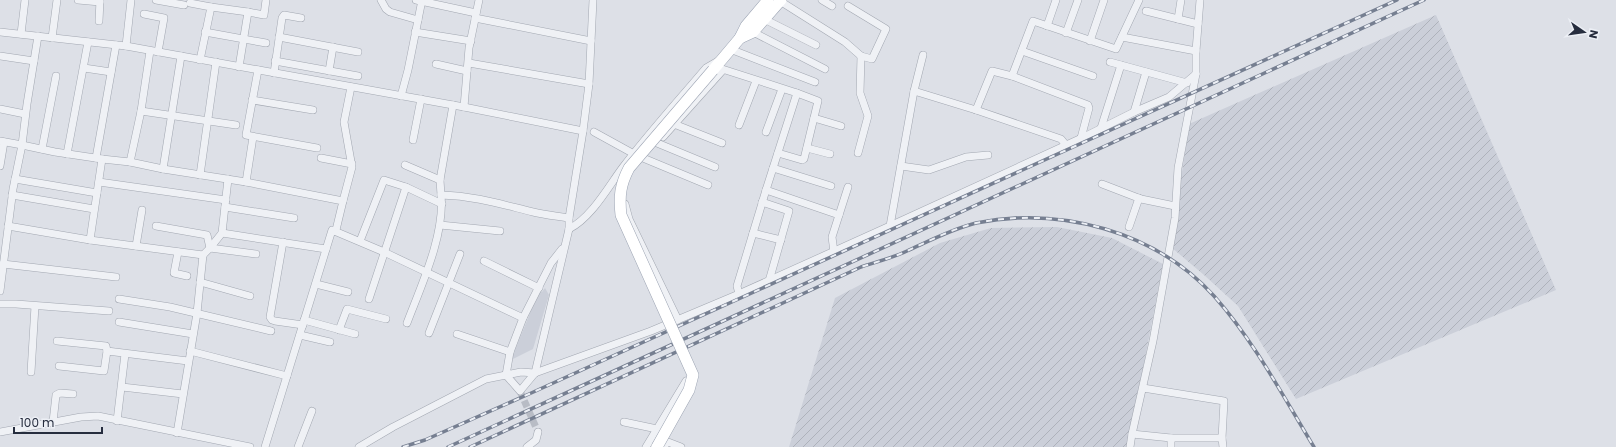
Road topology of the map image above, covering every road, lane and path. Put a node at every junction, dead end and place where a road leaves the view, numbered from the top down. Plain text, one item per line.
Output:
1 (25, 0) edge
2 (57, 0) edge
3 (78, 0) edge
4 (131, 0) edge
5 (156, 0) edge
6 (266, 0) edge
7 (381, 0) edge
8 (420, 0) edge
9 (479, 0) edge
10 (592, 0) edge
11 (768, 0) edge
12 (822, 0) edge
13 (1056, 0) edge
14 (1078, 0) edge
15 (1104, 0) edge
16 (1139, 0) edge
17 (1181, 0) edge
18 (1200, 0) edge
19 (100, 1) edge
20 (780, 1) edge
21 (832, 6) dead end
22 (848, 6) dead end
23 (211, 8) junction
24 (1146, 11) dead end
25 (248, 12) junction
26 (144, 14) dead end
27 (475, 15) junction
28 (301, 18) dead end
29 (764, 19) junction
30 (1178, 19) junction
31 (418, 20) junction
32 (99, 21) dead end
33 (1198, 24) junction
34 (1046, 26) junction
35 (0, 32) edge
36 (205, 32) junction
37 (415, 32) junction
38 (753, 32) junction
39 (1066, 33) junction
40 (21, 34) junction
41 (38, 36) junction
42 (279, 37) junction
43 (1122, 37) junction
44 (52, 38) junction
45 (740, 38) junction
46 (243, 40) junction
47 (470, 41) junction
48 (591, 41) junction
49 (1090, 41) junction
50 (88, 42) junction
51 (266, 43) dead end
52 (116, 45) junction
53 (816, 45) dead end
54 (126, 46) junction
55 (333, 47) junction
56 (730, 49) junction
57 (150, 51) junction
58 (1022, 51) junction
59 (1196, 51) junction
60 (158, 52) junction
61 (358, 52) dead end
62 (923, 55) dead end
63 (0, 56) edge
64 (181, 56) junction
65 (861, 56) junction
66 (200, 60) junction
67 (34, 61) junction
68 (275, 61) junction
69 (216, 62) junction
70 (1110, 62) dead end
71 (469, 63) junction
72 (436, 64) dead end
73 (1121, 65) junction
74 (239, 66) junction
75 (718, 66) junction
76 (84, 68) junction
77 (825, 69) dead end
78 (258, 70) junction
79 (329, 71) junction
80 (467, 71) junction
81 (111, 72) junction
82 (1146, 72) junction
83 (274, 73) junction
84 (1196, 74) junction
85 (56, 76) dead end
86 (358, 76) dead end
87 (1012, 76) junction
88 (1093, 76) dead end
89 (756, 80) junction
90 (815, 82) dead end
91 (1187, 83) junction
92 (589, 84) junction
93 (351, 87) junction
94 (782, 89) junction
95 (914, 91) junction
96 (797, 93) junction
97 (401, 96) junction
98 (421, 99) junction
99 (252, 100) junction
100 (453, 105) junction
101 (464, 107) junction
102 (0, 109) edge
103 (313, 110) dead end
104 (976, 110) junction
105 (141, 111) junction
106 (1134, 112) junction
107 (26, 114) junction
108 (172, 116) junction
109 (814, 118) junction
110 (208, 121) junction
111 (674, 124) junction
112 (236, 125) dead end
113 (739, 125) dead end
114 (842, 126) dead end
115 (1101, 128) junction
116 (583, 131) junction
117 (594, 132) dead end
118 (766, 132) dead end
119 (253, 137) junction
120 (1081, 138) junction
121 (414, 140) dead end
122 (2, 141) edge
123 (657, 143) junction
124 (722, 143) dead end
125 (22, 145) junction
126 (1066, 145) junction
127 (317, 148) dead end
128 (807, 148) junction
129 (42, 149) junction
130 (778, 153) junction
131 (858, 153) dead end
132 (67, 154) junction
133 (634, 154) junction
134 (830, 154) dead end
135 (988, 155) dead end
136 (321, 158) dead end
137 (643, 158) junction
138 (99, 159) junction
139 (130, 162) junction
140 (352, 164) junction
141 (405, 165) dead end
142 (0, 166) edge
143 (901, 166) junction
144 (715, 167) dead end
145 (773, 168) junction
146 (163, 169) junction
147 (200, 175) junction
148 (15, 179) junction
149 (228, 179) junction
150 (440, 180) junction
151 (99, 182) junction
152 (246, 182) junction
153 (1102, 184) dead end
154 (708, 185) dead end
155 (831, 186) dead end
156 (848, 186) dead end
157 (406, 187) junction
158 (766, 190) junction
159 (97, 193) junction
160 (12, 195) junction
161 (441, 195) junction
162 (1139, 198) junction
163 (343, 201) junction
164 (762, 202) junction
165 (225, 203) junction
166 (442, 204) junction
167 (1175, 206) junction
168 (94, 209) junction
169 (142, 210) dead end
170 (839, 215) junction
171 (294, 218) dead end
172 (569, 218) junction
173 (440, 225) junction
174 (8, 226) junction
175 (156, 226) dead end
176 (890, 226) junction
177 (1129, 227) dead end
178 (569, 228) junction
179 (336, 230) junction
180 (500, 231) dead end
181 (222, 233) junction
182 (753, 233) junction
183 (90, 240) junction
184 (781, 240) junction
185 (360, 241) junction
186 (284, 242) junction
187 (136, 246) junction
188 (564, 246) junction
189 (210, 248) junction
190 (326, 249) junction
191 (178, 252) junction
192 (384, 252) junction
193 (834, 252) junction
194 (256, 254) dead end
195 (460, 254) dead end
196 (203, 255) junction
197 (484, 261) dead end
198 (2, 268) edge
199 (426, 272) junction
200 (187, 276) dead end
201 (116, 277) dead end
202 (769, 281) junction
203 (200, 282) junction
204 (316, 284) junction
205 (449, 284) junction
206 (539, 288) junction
207 (0, 291) edge
208 (348, 292) dead end
209 (739, 294) junction
210 (250, 296) dead end
211 (119, 299) dead end
212 (369, 299) dead end
213 (0, 304) edge
214 (36, 306) junction
215 (109, 311) dead end
216 (197, 313) junction
217 (523, 318) junction
218 (386, 319) dead end
219 (678, 320) junction
220 (119, 322) dead end
221 (304, 322) junction
222 (407, 323) dead end
223 (339, 330) junction
224 (271, 331) dead end
225 (429, 333) dead end
226 (193, 334) junction
227 (355, 334) dead end
228 (457, 334) dead end
229 (300, 335) junction
230 (57, 341) dead end
231 (330, 342) dead end
232 (107, 351) junction
233 (190, 351) junction
234 (510, 352) junction
235 (125, 354) junction
236 (188, 361) junction
237 (59, 366) dead end
238 (31, 372) dead end
239 (535, 373) junction
240 (506, 375) junction
241 (287, 376) junction
242 (686, 381) dead end
243 (122, 387) junction
244 (1143, 388) junction
245 (73, 394) dead end
246 (183, 394) junction
247 (312, 411) dead end
248 (117, 421) junction
249 (53, 422) junction
250 (624, 422) dead end
251 (657, 429) junction
252 (0, 432) edge
253 (538, 432) dead end
254 (177, 433) junction
255 (1132, 434) junction
256 (1171, 438) junction
257 (1222, 438) junction
258 (250, 447) edge
259 (265, 447) edge
260 (298, 447) edge
261 (359, 447) edge
262 (527, 447) edge
263 (646, 447) edge
264 (657, 447) edge
265 (663, 447) edge
266 (681, 447) edge
267 (1130, 447) edge
268 (1171, 447) edge
269 (1223, 447) edge

1 - 40 street
2 - 44 street
3 - 19 street
4 - 54 street
5 - 23 street
6 - 25 street
7 - 31 street
8 - 27 street
8 - 31 street
9 - 27 street
10 - 48 street
11 - 45 main road
12 - 21 street
13 - 34 street
14 - 39 street
15 - 49 street
16 - 43 street
17 - 30 street
18 - 33 street
19 - 32 street
20 - 29 main road
20 - 65 street
22 - 65 street
23 - 25 street
23 - 36 street
24 - 30 street
25 - 46 street
26 - 60 street
27 - 47 street
27 - 48 street
28 - 42 street
29 - 38 main road
29 - 53 street
30 - 33 street
31 - 37 street
33 - 59 street
34 - 39 street
34 - 58 street
35 - 40 street
36 - 46 street
36 - 66 street
37 - 47 street
37 - 97 street
38 - 45 main road
38 - 77 street
39 - 49 street
40 - 41 street
41 - 44 street
41 - 67 street
42 - 55 street
42 - 68 street
43 - 49 street
43 - 59 street
44 - 50 street
45 - 56 main road
46 - 51 street
46 - 74 street
47 - 71 street
48 - 92 street
50 - 52 street
50 - 76 street
52 - 54 street
52 - 81 street
54 - 57 street
55 - 61 street
55 - 79 street
56 - 75 main road
56 - 90 street
57 - 60 street
57 - 105 street
58 - 87 street
58 - 88 street
59 - 84 street
60 - 64 street
62 - 95 street
63 - 67 street
64 - 66 street
64 - 108 street
65 - 131 street
66 - 69 street
67 - 107 street
68 - 79 street
68 - 83 street
69 - 74 street
69 - 110 street
70 - 73 street
71 - 80 street
71 - 92 street
72 - 80 street
73 - 82 street
73 - 115 street
74 - 78 street
75 - 89 street
75 - 111 street
75 - 133 street
75 - 264 main road, bridge
76 - 81 street
76 - 132 street
78 - 83 street
78 - 99 street
79 - 86 street
80 - 101 street
81 - 138 street
82 - 91 street
82 - 106 street
83 - 93 street
84 - 91 street
84 - 167 street
85 - 129 street
87 - 104 street
87 - 120 street
89 - 94 street
89 - 113 street
91 - 106 street
92 - 116 street
93 - 97 street
93 - 140 street
94 - 96 street
94 - 118 street
95 - 104 street
95 - 143 street
96 - 109 street
96 - 130 street
97 - 98 street
98 - 100 street
98 - 121 street
99 - 103 street
99 - 119 street
100 - 101 street
100 - 150 street
101 - 116 street
102 - 107 street
104 - 126 street
105 - 108 street
105 - 139 street
106 - 115 street
107 - 125 street
108 - 110 street
108 - 146 street
109 - 114 street
109 - 128 street
110 - 112 street
110 - 147 street
111 - 123 street
111 - 124 street
115 - 120 street
116 - 172 street
117 - 133 street
119 - 127 street
119 - 152 street
120 - 126 street
122 - 125 street
122 - 142 street
123 - 137 street
123 - 144 street
125 - 129 street
125 - 148 street
126 - 176 street
128 - 130 street
128 - 134 street
129 - 132 street
130 - 145 street
132 - 138 street
133 - 178 street
135 - 143 street
136 - 140 street
137 - 154 street
137 - 219 street
138 - 139 street
138 - 151 street
139 - 146 street
140 - 163 street
141 - 150 street
143 - 176 street
145 - 155 street
145 - 158 street
146 - 147 street
147 - 149 street
148 - 159 street
148 - 160 street
149 - 152 street
149 - 165 street
150 - 161 street
151 - 159 street
151 - 165 street
152 - 163 street
153 - 162 street
156 - 170 street
157 - 166 street
157 - 185 street
157 - 192 street
158 - 164 street
158 - 170 street
159 - 168 street
160 - 168 street
160 - 174 street
161 - 166 street
161 - 172 street
162 - 167 street
162 - 177 street
163 - 179 street
164 - 182 street
164 - 184 street
165 - 171 street
165 - 181 street
166 - 173 street
167 - 244 street
168 - 183 street
169 - 187 street
170 - 193 street
172 - 178 street
173 - 180 street
173 - 199 street
174 - 183 street
174 - 198 street
175 - 189 street
176 - 193 street
178 - 188 street
179 - 185 street
179 - 190 street
181 - 186 street
181 - 189 street
182 - 184 street
182 - 209 street
183 - 187 street
184 - 202 street
185 - 192 street
186 - 190 street
186 - 221 street
187 - 191 street
188 - 206 street
188 - 239 street
189 - 194 street
189 - 196 street
190 - 204 street
191 - 196 street
191 - 200 street
192 - 199 street
192 - 212 street
193 - 202 street
195 - 205 street
196 - 203 street
197 - 206 street
198 - 201 street
198 - 207 street
199 - 205 street
199 - 222 street
202 - 209 street
203 - 210 street
203 - 216 street
204 - 208 street
204 - 221 street
205 - 217 street
205 - 225 street
206 - 217 street
209 - 219 street
211 - 216 street
213 - 214 street
214 - 215 street
214 - 238 street
216 - 224 street
216 - 226 street
217 - 234 street
218 - 223 street
219 - 239 street
220 - 226 street
221 - 223 street
221 - 229 street
223 - 227 street
226 - 233 street
228 - 234 street
229 - 231 street
229 - 241 street
230 - 232 street
232 - 235 street
232 - 237 street
233 - 236 street
233 - 241 street
234 - 240 street
235 - 236 street
235 - 243 street
236 - 246 street
239 - 240 street
239 - 240 street
240 - 261 street
241 - 259 street
242 - 251 street
243 - 246 street
243 - 248 street
244 - 255 street
244 - 257 street
245 - 249 street
246 - 254 street
247 - 260 street
248 - 249 street
248 - 254 street
249 - 252 street
250 - 251 street
251 - 263 street
253 - 262 street
254 - 258 street
255 - 256 street
255 - 267 street
256 - 257 street
256 - 268 street
257 - 269 street
265 - 266 street

